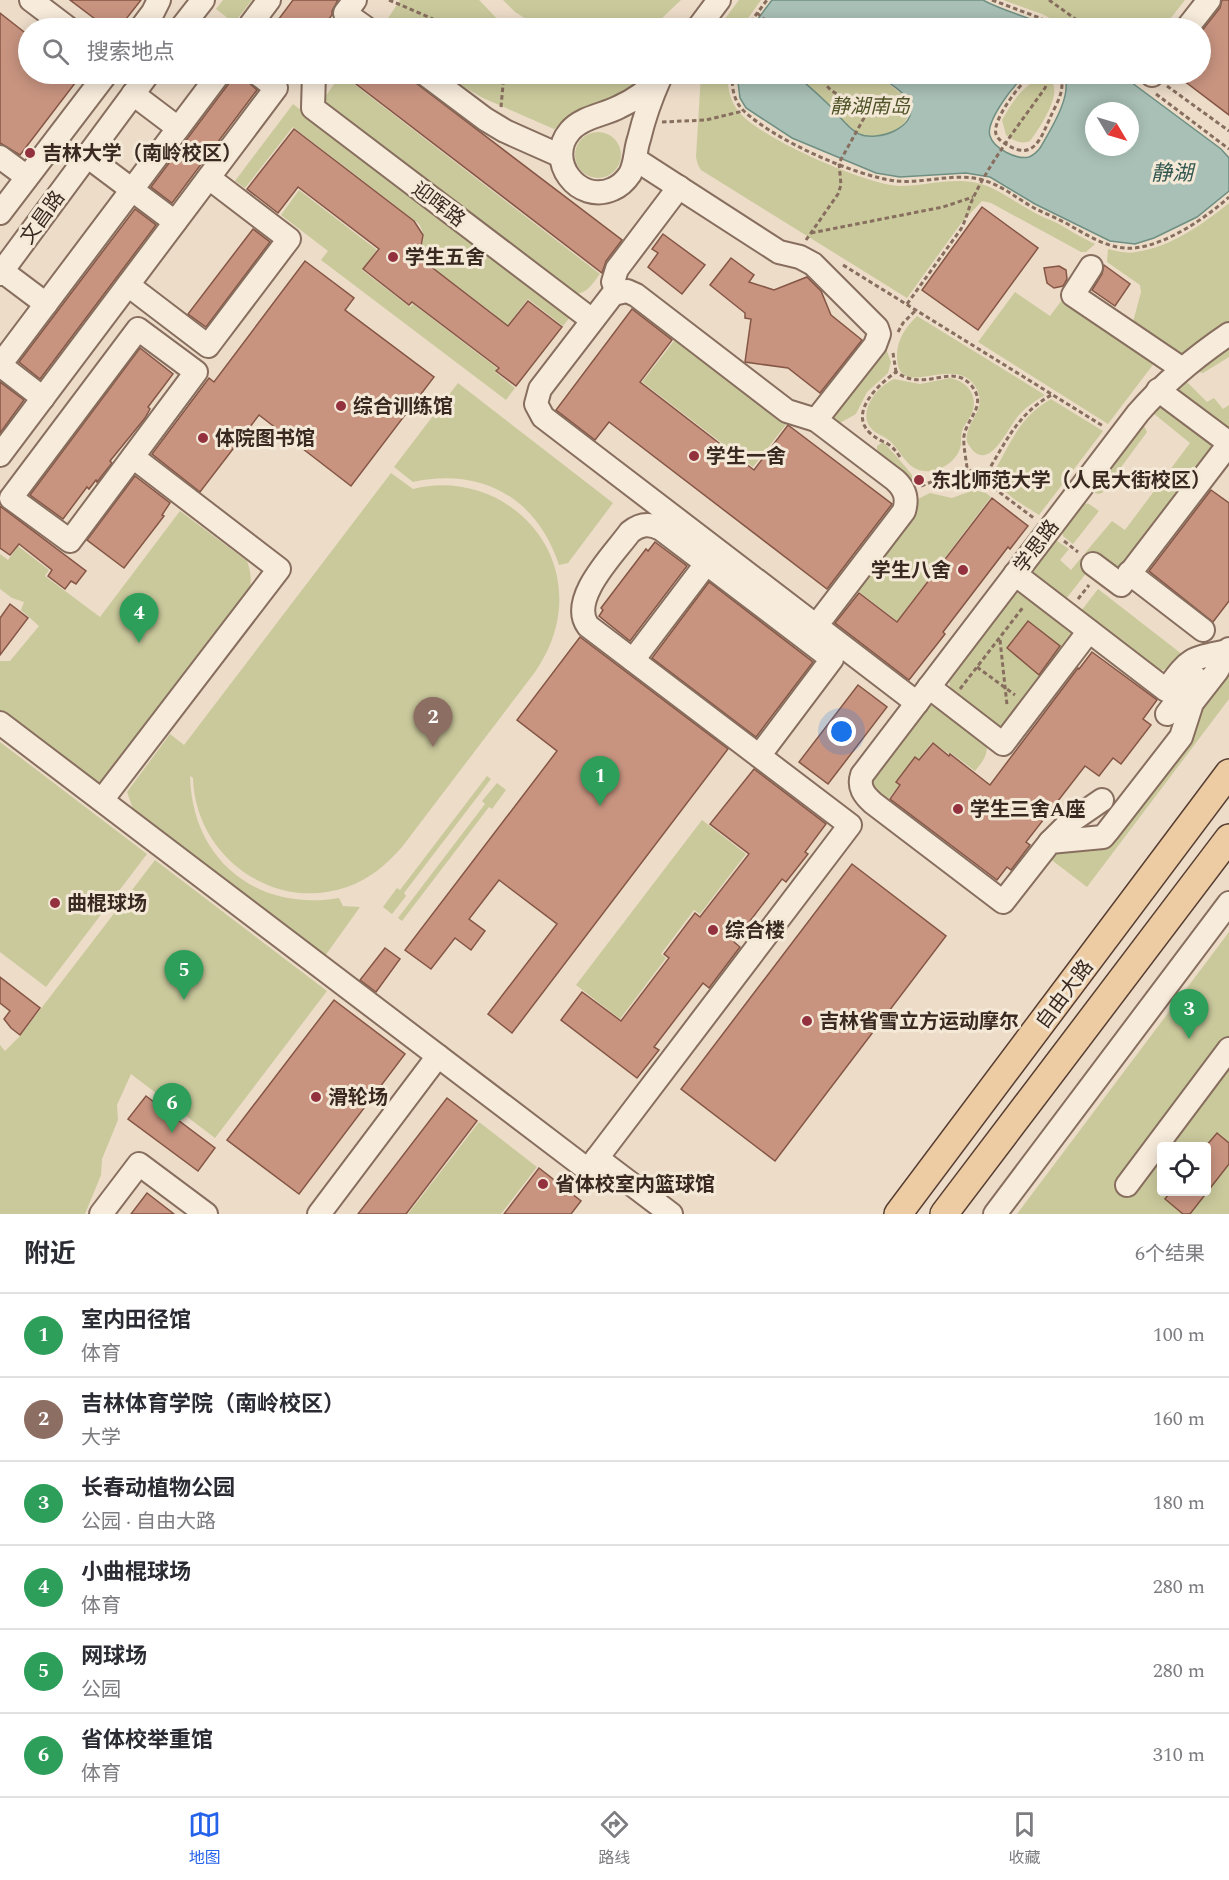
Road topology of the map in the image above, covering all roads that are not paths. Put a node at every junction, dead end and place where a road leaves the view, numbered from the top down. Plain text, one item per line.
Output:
1 (31, 0) edge
2 (159, 0) edge
3 (203, 0) edge
4 (269, 0) edge
5 (719, 0) edge
6 (1209, 0) edge
7 (55, 18) edge
8 (148, 18) edge
9 (194, 18) edge
10 (259, 18) edge
11 (706, 18) edge
12 (1195, 18) edge
13 (98, 84) edge
14 (140, 84) edge
15 (211, 84) edge
16 (271, 84) edge
17 (314, 84) edge
18 (438, 84) edge
19 (653, 84) edge
20 (659, 84) edge
21 (133, 94) junction
22 (178, 128) junction
23 (87, 156) junction
24 (561, 156) junction
25 (0, 157) edge
26 (635, 159) junction
27 (27, 177) junction
28 (209, 178) junction
29 (679, 187) junction
30 (132, 190) junction
31 (0, 213) edge
32 (175, 222) junction
33 (1091, 267) dead end
34 (1, 272) edge
35 (128, 285) junction
36 (618, 292) junction
37 (46, 304) junction
38 (592, 320) junction
39 (1229, 334) edge
40 (0, 365) edge
41 (1181, 368) junction
42 (1158, 390) junction
43 (43, 398) junction
44 (816, 420) junction
45 (1229, 444) edge
46 (0, 454) edge
47 (133, 457) junction
48 (706, 564) junction
49 (1097, 567) road end
50 (1129, 573) junction
51 (1015, 574) junction
52 (816, 626) junction
53 (1203, 630) dead end
54 (1089, 631) junction
55 (1228, 650) edge
56 (633, 660) junction
57 (923, 695) junction
58 (1167, 714) dead end
59 (0, 723) edge
60 (759, 756) junction
61 (1229, 773) edge
62 (102, 800) junction
63 (1101, 800) dead end
64 (1229, 838) edge
65 (1050, 842) junction
66 (1229, 903) edge
67 (1229, 1049) edge
68 (438, 1056) junction
69 (597, 1158) junction
70 (1127, 1185) dead end
71 (101, 1214) edge
72 (206, 1214) edge
73 (319, 1214) edge
74 (671, 1214) edge
75 (898, 1214) edge
76 (944, 1214) edge
77 (995, 1214) edge

1 - 7 street
2 - 8 street
3 - 9 street
4 - 10 street
5 - 11 street
6 - 12 street
13 - 27 street
14 - 21 street, 文昌路
15 - 22 street
16 - 28 street
17 - 38 street, 迎晖路
18 - 24 street
19 - 24 street
20 - 26 street
21 - 22 street
21 - 23 street, 文昌路
22 - 30 street
23 - 30 street
23 - 34 street, 文昌路
24 - 26 street
25 - 27 street
26 - 29 street
27 - 31 street
28 - 32 street
28 - 35 street
29 - 36 street
29 - 44 street
30 - 32 street
30 - 37 street
32 - 35 street
33 - 41 street
34 - 37 street
35 - 43 street
36 - 38 street
36 - 44 street
37 - 40 street
38 - 52 street
39 - 41 street, 学思路
40 - 43 street
41 - 42 street, 学思路
42 - 45 street
42 - 51 street, 学思路
43 - 46 street
44 - 52 street
45 - 50 street
47 - 47 street
47 - 62 street
48 - 56 street
48 - 56 street
48 - 60 street
49 - 50 street
50 - 53 street
51 - 54 street
51 - 57 street, 学思路
52 - 57 street
54 - 55 street
54 - 57 street
55 - 58 street
55 - 65 street
56 - 60 street
57 - 65 street, 学思路
59 - 62 street
60 - 69 street
61 - 75 main road, 自由大路
62 - 68 street
63 - 65 street
64 - 76 main road, 自由大路
66 - 77 street
67 - 70 street
68 - 69 street
68 - 73 street
69 - 74 street
71 - 72 street

